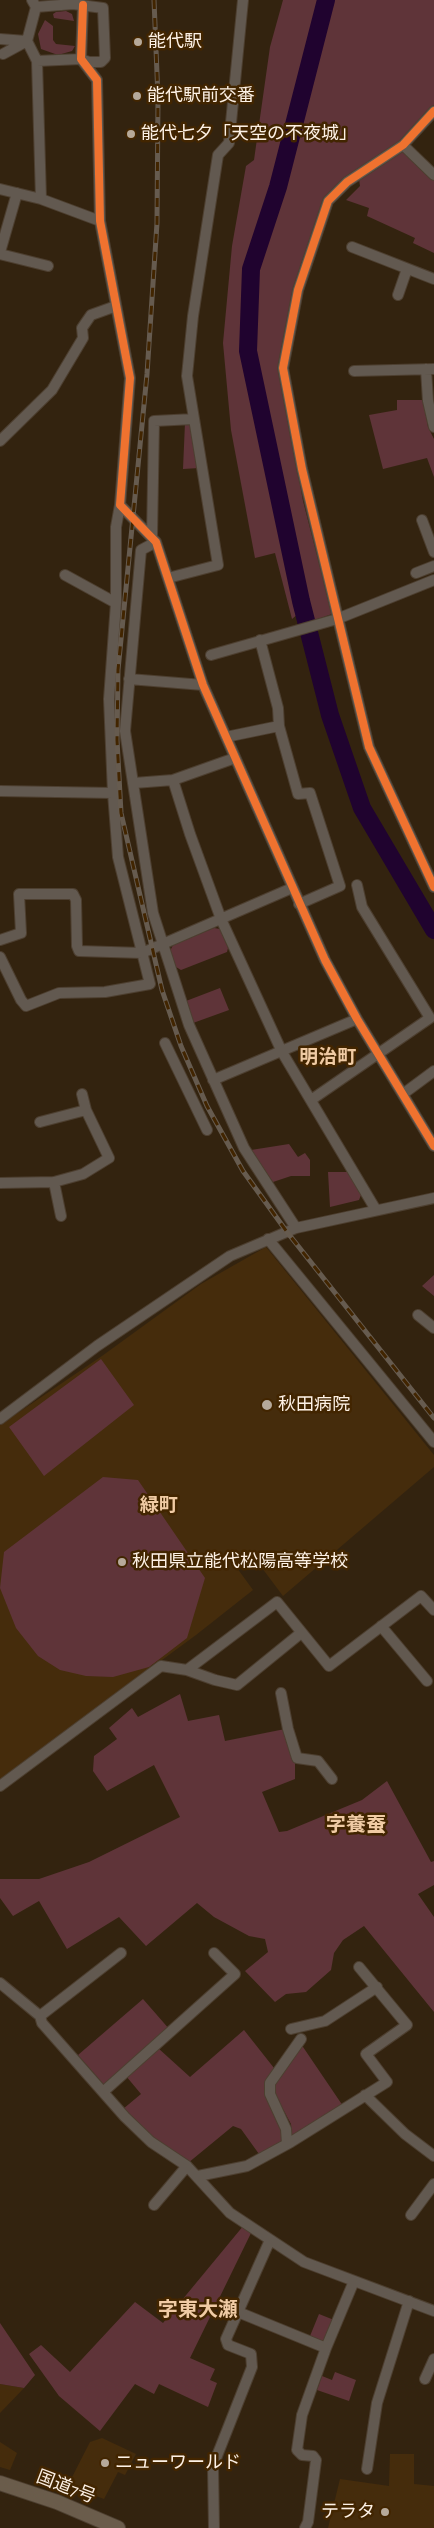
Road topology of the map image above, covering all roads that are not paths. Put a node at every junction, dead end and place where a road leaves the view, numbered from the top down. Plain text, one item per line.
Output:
1 (243, 0) edge
2 (34, 3) edge
3 (105, 4) edge
4 (83, 5) junction
5 (0, 38) edge
6 (27, 41) junction
7 (3, 54) dead end
8 (81, 59) junction
9 (38, 60) junction
10 (434, 111) edge
11 (403, 146) junction
12 (434, 175) edge
13 (0, 189) edge
14 (18, 194) junction
15 (41, 199) junction
16 (100, 221) junction
17 (352, 247) dead end
18 (0, 253) edge
19 (48, 266) dead end
20 (407, 268) junction
21 (434, 279) edge
22 (398, 295) dead end
23 (116, 306) junction
24 (430, 369) edge
25 (354, 371) dead end
26 (194, 419) junction
27 (434, 427) edge
28 (0, 442) edge
29 (120, 505) junction
30 (422, 520) dead end
31 (154, 539) junction
32 (434, 552) edge
33 (434, 566) edge
34 (416, 573) dead end
35 (65, 575) dead end
36 (168, 578) junction
37 (434, 580) edge
38 (116, 603) junction
39 (333, 620) junction
40 (260, 640) junction
41 (211, 655) dead end
42 (130, 679) junction
43 (203, 685) junction
44 (279, 726) junction
45 (226, 737) junction
46 (235, 758) junction
47 (173, 780) junction
48 (134, 783) junction
49 (0, 791) edge
50 (113, 793) junction
51 (357, 885) dead end
52 (434, 887) edge
53 (292, 888) junction
54 (299, 904) junction
55 (222, 919) junction
56 (0, 940) edge
57 (162, 946) junction
58 (142, 953) junction
59 (0, 957) edge
60 (357, 1019) junction
61 (165, 1043) dead end
62 (282, 1052) junction
63 (379, 1054) junction
64 (434, 1071) edge
65 (213, 1080) junction
66 (82, 1094) dead end
67 (403, 1094) junction
68 (311, 1100) junction
69 (86, 1110) junction
70 (40, 1122) dead end
71 (207, 1130) dead end
72 (434, 1146) edge
73 (54, 1182) junction
74 (0, 1183) edge
75 (434, 1198) edge
76 (376, 1210) junction
77 (61, 1216) dead end
78 (296, 1228) junction
79 (268, 1239) junction
80 (418, 1315) dead end
81 (434, 1328) edge
82 (0, 1419) edge
83 (434, 1442) edge
84 (434, 1610) edge
85 (381, 1626) junction
86 (302, 1633) junction
87 (187, 1670) junction
88 (428, 1681) dead end
89 (281, 1693) dead end
90 (332, 1779) dead end
91 (0, 1786) edge
92 (121, 1953) dead end
93 (214, 1953) dead end
94 (359, 1968) dead end
95 (0, 1983) edge
96 (376, 1987) junction
97 (40, 2016) junction
98 (291, 2029) dead end
99 (301, 2039) dead end
100 (103, 2092) junction
101 (365, 2096) junction
102 (287, 2144) junction
103 (434, 2156) edge
104 (188, 2166) junction
105 (198, 2176) junction
106 (434, 2184) edge
107 (154, 2205) dead end
108 (411, 2215) dead end
109 (270, 2240) junction
110 (354, 2281) junction
111 (409, 2301) junction
112 (434, 2311) edge
113 (238, 2312) junction
114 (326, 2348) junction
115 (434, 2359) edge
116 (426, 2378) dead end
117 (367, 2469) dead end
118 (0, 2483) edge
119 (118, 2528) edge
120 (214, 2528) edge
121 (305, 2528) edge

1 - 26 street
2 - 4 street
2 - 6 street
3 - 4 street
3 - 8 street
4 - 8 street
5 - 6 street
6 - 7 street
6 - 9 street
8 - 9 street
8 - 16 street
9 - 15 street
10 - 11 street
11 - 12 street
11 - 39 street
13 - 14 street
14 - 15 street
14 - 18 street
15 - 16 street
16 - 23 street
17 - 20 street
18 - 19 street
20 - 21 street
20 - 22 street
23 - 28 street
23 - 29 street
24 - 25 street
24 - 27 street
26 - 31 street
26 - 36 street
29 - 31 street
29 - 38 street
30 - 32 street
31 - 36 street
31 - 42 street
33 - 34 street
35 - 38 street
36 - 43 street
37 - 39 street
38 - 50 street
39 - 40 street
39 - 52 street
40 - 41 street
40 - 44 street
42 - 43 street
42 - 48 street
43 - 45 street
44 - 45 street
44 - 54 street
45 - 46 street
46 - 47 street
46 - 53 street
47 - 48 street
47 - 55 street
48 - 57 street
49 - 50 street
50 - 58 street
51 - 63 street
53 - 54 street
53 - 55 street
54 - 60 street
55 - 57 street
55 - 62 street
56 - 58 street
57 - 58 street
57 - 65 street
58 - 59 street
60 - 62 street
60 - 63 street
61 - 71 street
62 - 65 street
62 - 68 street
63 - 67 street
63 - 68 street
64 - 67 street
65 - 78 street
66 - 69 street
67 - 72 street
68 - 76 street
69 - 70 street
69 - 73 street
73 - 74 street
73 - 77 street
75 - 76 street
76 - 78 street
78 - 79 street
79 - 82 street
79 - 83 street
80 - 81 street
84 - 85 street
85 - 86 street
85 - 88 street
86 - 87 street
86 - 87 street
87 - 91 street
89 - 90 street
92 - 97 street
93 - 100 street
94 - 96 street
95 - 97 street
96 - 98 street
96 - 101 street
97 - 100 street
99 - 102 street
100 - 104 street
101 - 102 street
101 - 103 street
102 - 105 street
104 - 105 street
104 - 107 street
105 - 109 street
106 - 108 street
109 - 110 street
109 - 113 street
110 - 111 street
110 - 114 street
111 - 112 street
111 - 117 street
113 - 114 street
113 - 120 street
114 - 121 street
115 - 116 street
118 - 119 highway, 国道7号

